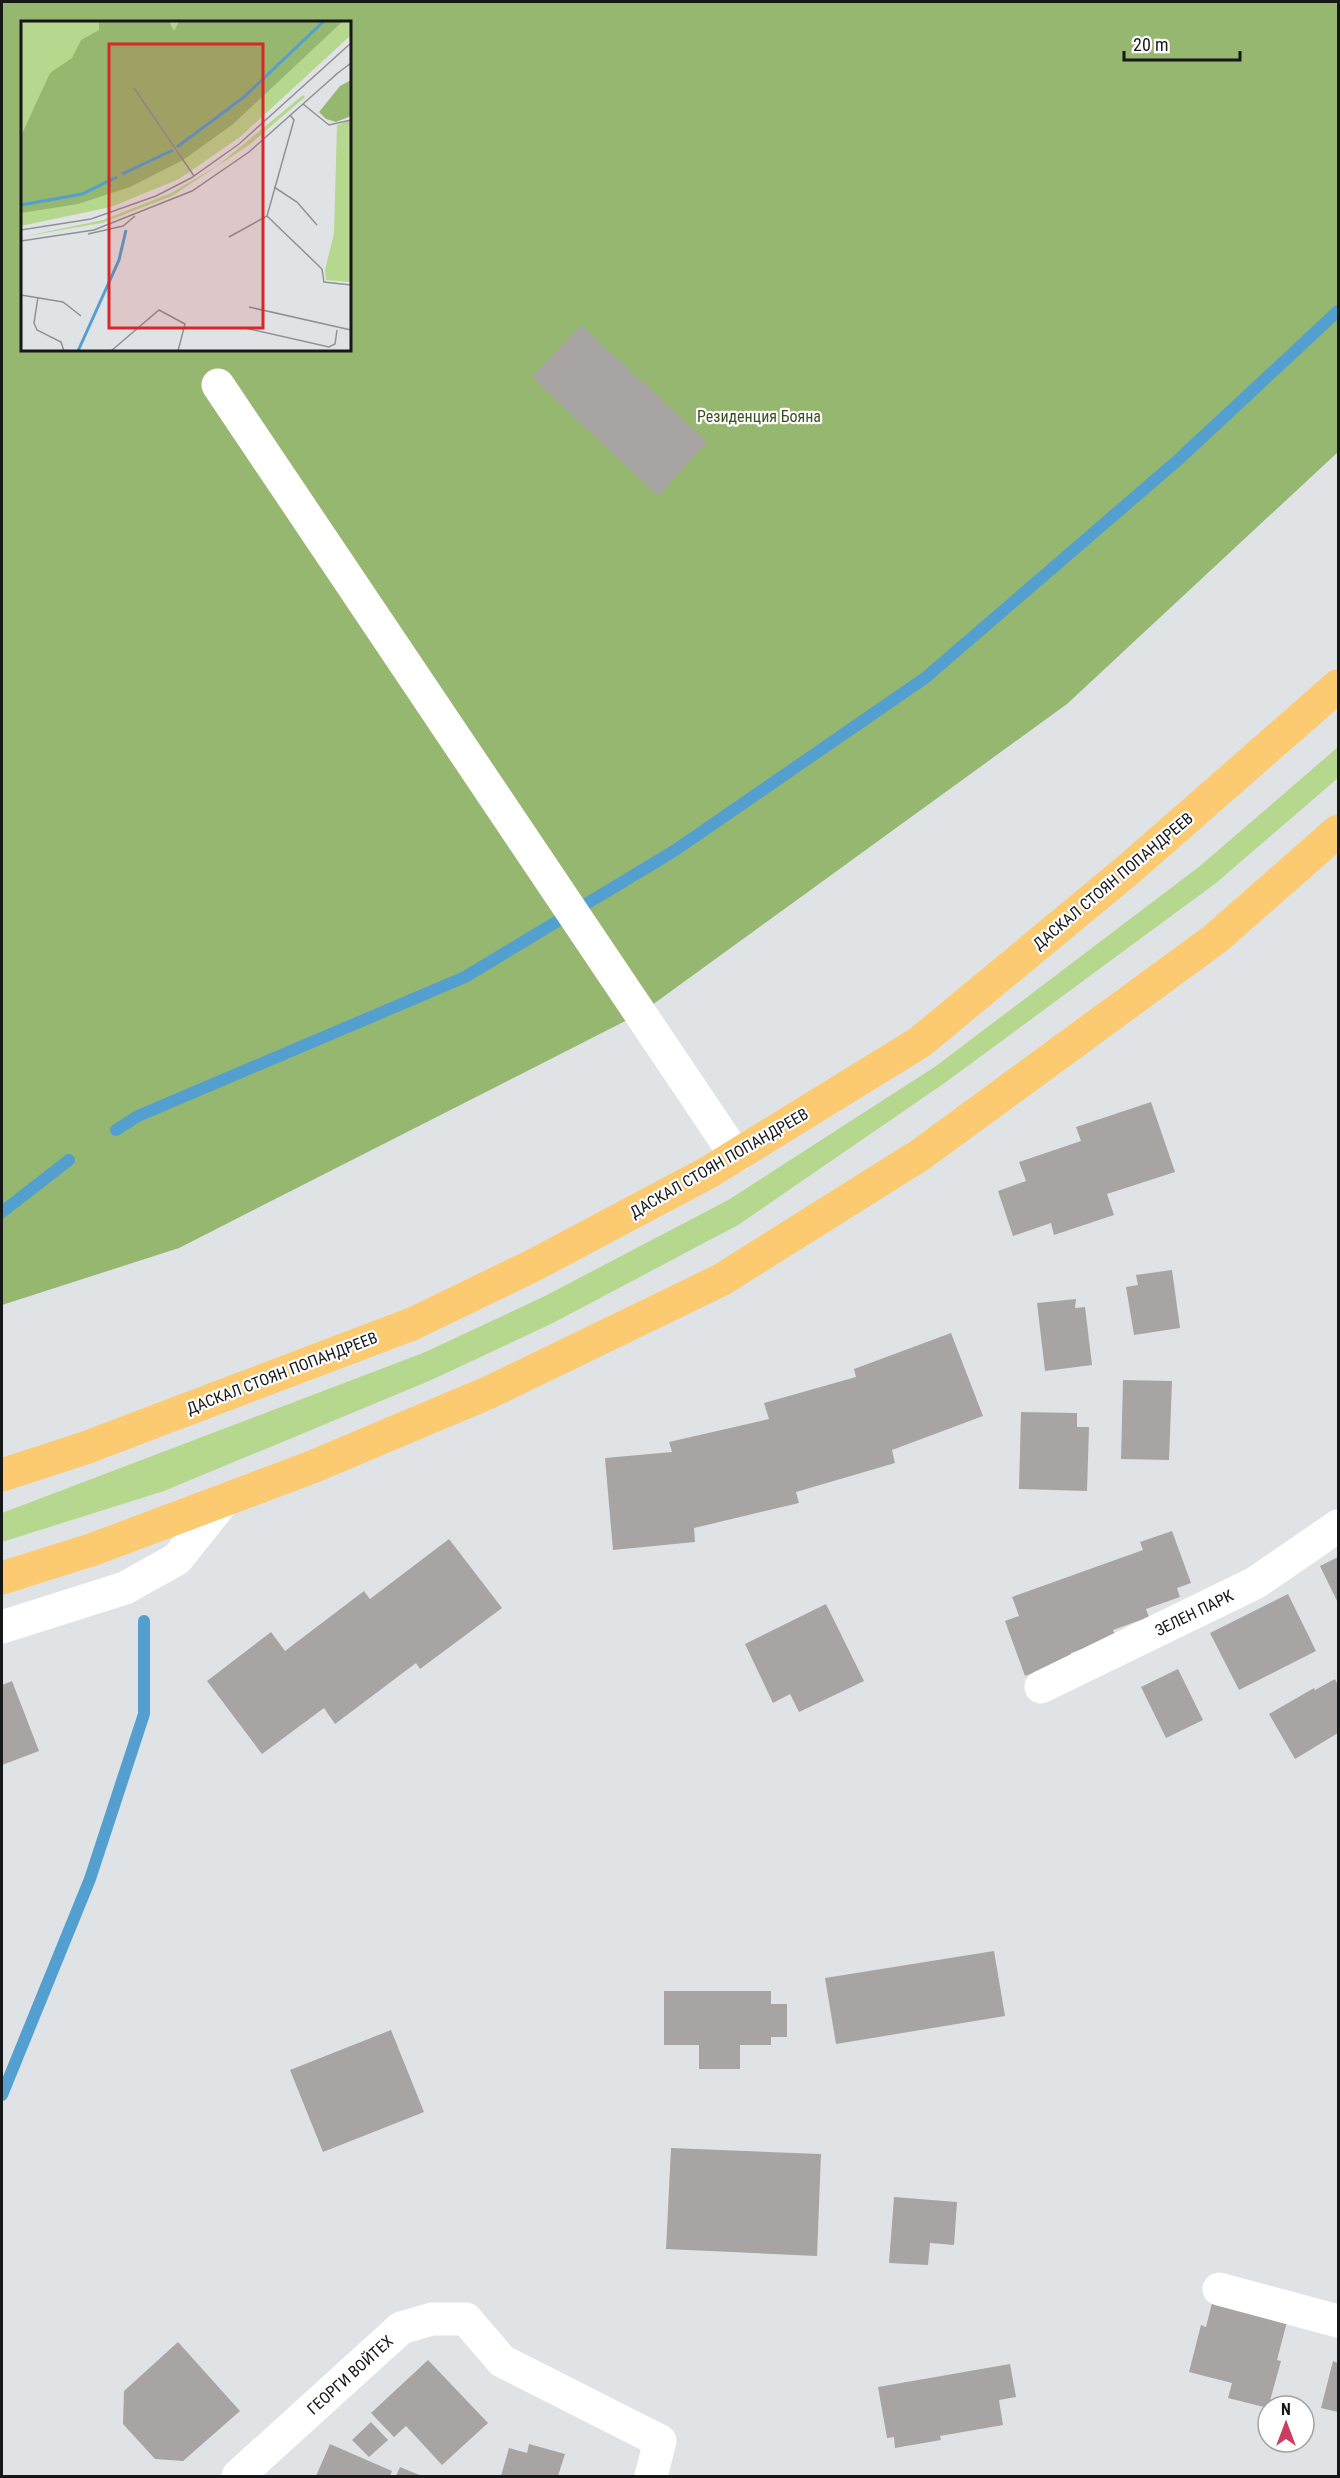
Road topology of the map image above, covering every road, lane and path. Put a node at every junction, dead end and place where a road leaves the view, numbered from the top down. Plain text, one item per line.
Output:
1 (218, 385) dead end
2 (1338, 686) edge
3 (1338, 831) edge
4 (736, 1156) junction
5 (2, 1475) edge
6 (224, 1500) junction
7 (1338, 1526) edge
8 (2, 1578) edge
9 (2, 1628) edge
10 (1041, 1687) dead end
11 (1219, 2289) dead end
12 (1338, 2321) edge
13 (237, 2476) edge
14 (651, 2476) edge

1 - 4 street
2 - 4 main road, ДАСКАЛ СТОЯН ПОПАНДРЕЕВ
3 - 6 main road
4 - 5 main road, ДАСКАЛ СТОЯН ПОПАНДРЕЕВ
6 - 8 main road
6 - 9 street
7 - 10 street, ЗЕЛЕН ПАРК
11 - 12 street
13 - 14 street, ГЕОРГИ ВОЙТЕХ

